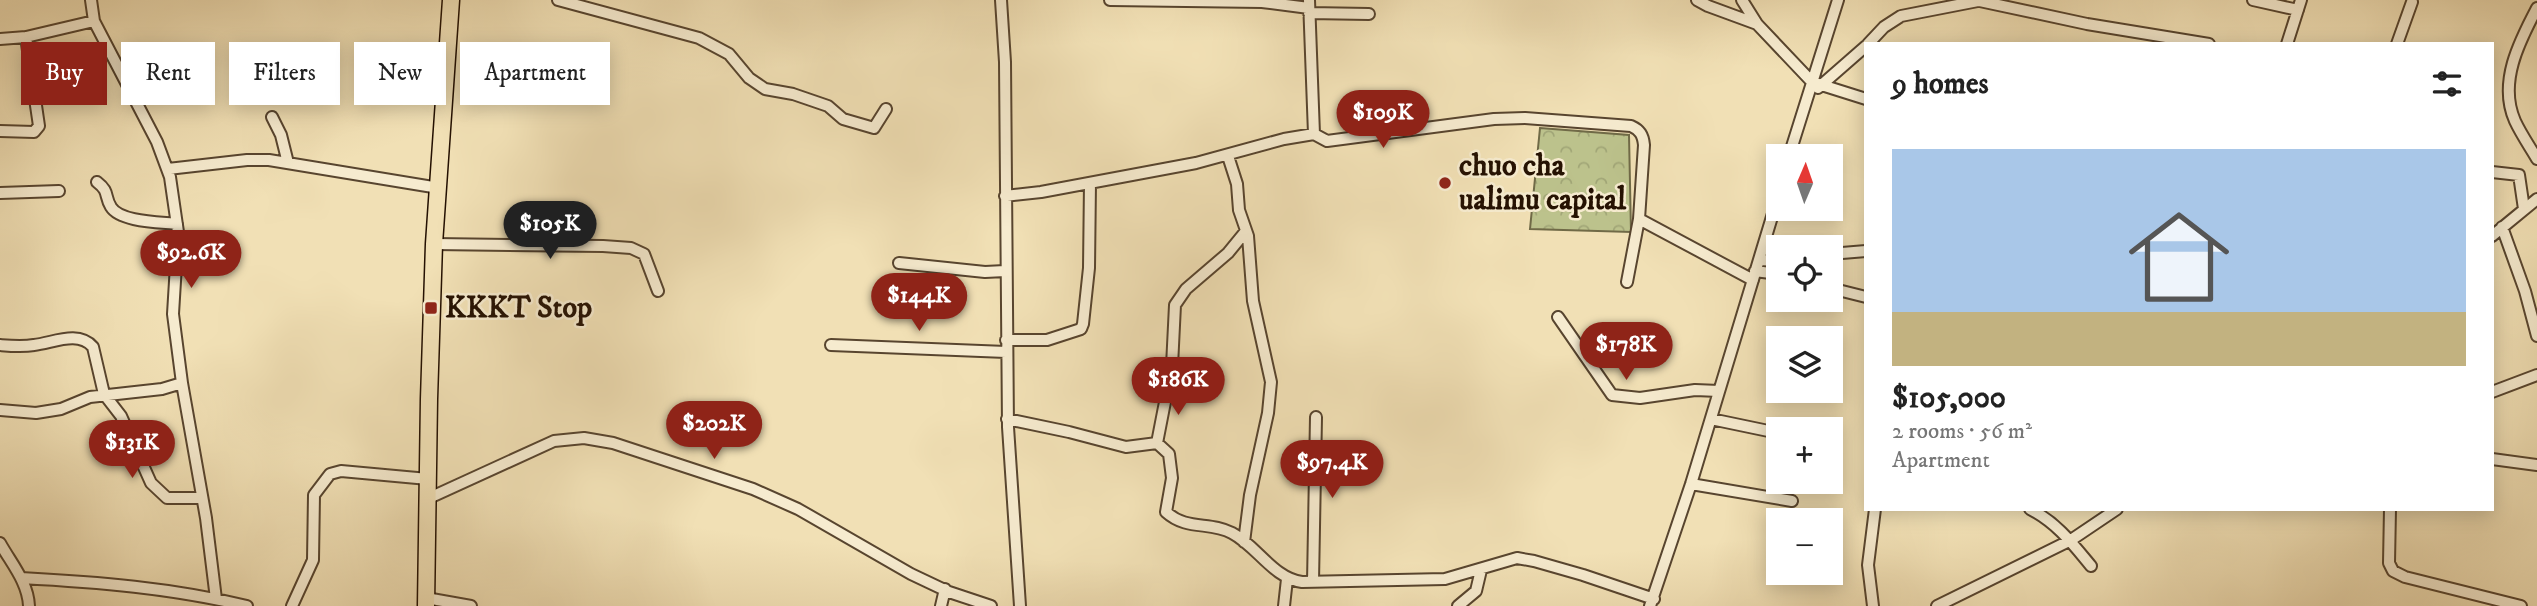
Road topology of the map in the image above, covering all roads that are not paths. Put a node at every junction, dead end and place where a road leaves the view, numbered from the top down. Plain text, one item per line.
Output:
1 (91, 0) edge
2 (451, 0) edge
3 (558, 0) edge
4 (1001, 0) edge
5 (1110, 0) edge
6 (1698, 0) edge
7 (1742, 0) edge
8 (1838, 0) edge
9 (1976, 0) edge
10 (2253, 0) edge
11 (2412, 2) dead end
12 (2300, 5) edge
13 (1309, 7) edge
14 (2537, 8) edge
15 (1369, 14) dead end
16 (94, 21) junction
17 (1757, 24) junction
18 (26, 37) junction
19 (0, 39) edge
20 (1870, 42) edge
21 (2197, 42) edge
22 (2287, 42) edge
23 (2398, 42) edge
24 (1864, 47) edge
25 (1816, 84) junction
26 (1864, 98) edge
27 (886, 109) dead end
28 (272, 117) dead end
29 (0, 131) edge
30 (1314, 134) junction
31 (1793, 144) edge
32 (1228, 156) junction
33 (2537, 159) edge
34 (288, 163) junction
35 (168, 169) junction
36 (2494, 172) edge
37 (97, 182) dead end
38 (1090, 183) junction
39 (439, 188) junction
40 (59, 191) dead end
41 (0, 193) edge
42 (1005, 196) junction
43 (2537, 199) edge
44 (2524, 209) junction
45 (1639, 219) junction
46 (1770, 221) edge
47 (177, 224) junction
48 (2502, 227) junction
49 (1246, 231) junction
50 (2494, 234) edge
51 (434, 244) junction
52 (1864, 251) edge
53 (1843, 253) edge
54 (899, 263) dead end
55 (1766, 266) edge
56 (1755, 270) junction
57 (1005, 271) junction
58 (1766, 272) edge
59 (1627, 282) dead end
60 (658, 291) dead end
61 (1843, 292) edge
62 (1864, 297) edge
63 (1558, 317) dead end
64 (2537, 336) edge
65 (1006, 340) junction
66 (0, 345) edge
67 (831, 345) dead end
68 (1006, 352) junction
69 (2537, 375) edge
70 (182, 383) junction
71 (1719, 391) junction
72 (2494, 391) edge
73 (104, 394) junction
74 (0, 410) edge
75 (1316, 417) dead end
76 (1007, 419) junction
77 (1711, 419) junction
78 (1766, 430) edge
79 (1157, 443) junction
80 (2494, 458) edge
81 (2537, 465) edge
82 (428, 480) junction
83 (1691, 484) junction
84 (202, 498) junction
85 (427, 499) junction
86 (1792, 501) dead end
87 (1875, 511) edge
88 (2033, 511) edge
89 (2097, 511) edge
90 (2114, 511) edge
91 (2390, 511) edge
92 (2097, 522) junction
93 (2071, 540) junction
94 (1244, 542) junction
95 (0, 543) edge
96 (3, 555) edge
97 (2091, 566) dead end
98 (1481, 570) junction
99 (21, 579) junction
100 (1287, 579) junction
101 (1313, 582) junction
102 (945, 589) junction
103 (216, 598) junction
104 (426, 602) edge
105 (1652, 602) edge
106 (29, 606) edge
107 (247, 606) edge
108 (292, 606) edge
109 (471, 606) edge
110 (941, 606) edge
111 (991, 606) edge
112 (1020, 606) edge
113 (1284, 606) edge
114 (1458, 606) edge
115 (1873, 606) edge
116 (1937, 606) edge
117 (2521, 606) edge

1 - 16 street
2 - 39 highway
3 - 27 street
4 - 42 street
5 - 13 street
6 - 17 street
7 - 17 street
8 - 25 street
9 - 20 street
9 - 21 street
10 - 12 street
11 - 23 street
12 - 22 street
13 - 15 street
13 - 30 street
14 - 33 street
16 - 18 street
16 - 35 street
17 - 25 street
18 - 19 street
18 - 29 street
24 - 25 street
25 - 26 street
25 - 31 street
28 - 34 street
30 - 32 street
30 - 45 street
32 - 38 street
32 - 49 street
34 - 35 street
34 - 39 street
35 - 47 street
36 - 44 street
37 - 47 street
38 - 42 street
38 - 65 street
39 - 51 highway
40 - 41 street
42 - 57 street
43 - 44 street
44 - 48 street
45 - 56 street
45 - 59 street
46 - 56 street
47 - 70 street
48 - 50 street
48 - 64 street
49 - 79 street
49 - 94 street
51 - 60 street
51 - 82 highway
52 - 53 street
54 - 57 street
55 - 56 street
56 - 58 street
56 - 71 street
57 - 65 street
61 - 62 street
63 - 71 street
65 - 68 street
66 - 73 street
67 - 68 street
68 - 76 street
69 - 72 street
70 - 73 street
70 - 84 street
71 - 77 street
73 - 74 street
73 - 84 street
75 - 101 street
76 - 79 street
76 - 112 street
77 - 78 street
77 - 83 street
79 - 94 street
80 - 81 street
82 - 85 highway
82 - 108 street
83 - 86 street
83 - 105 street
84 - 103 street
85 - 102 street
85 - 104 highway
87 - 115 street
88 - 93 street
89 - 92 street
90 - 92 street
91 - 117 street
92 - 93 street
93 - 97 street
93 - 116 street
94 - 100 street
95 - 96 street
96 - 99 street
98 - 101 street
98 - 105 street
98 - 114 street
99 - 103 street
99 - 106 street
100 - 101 street
100 - 113 street
102 - 110 street
102 - 111 street
103 - 107 street
104 - 109 street

